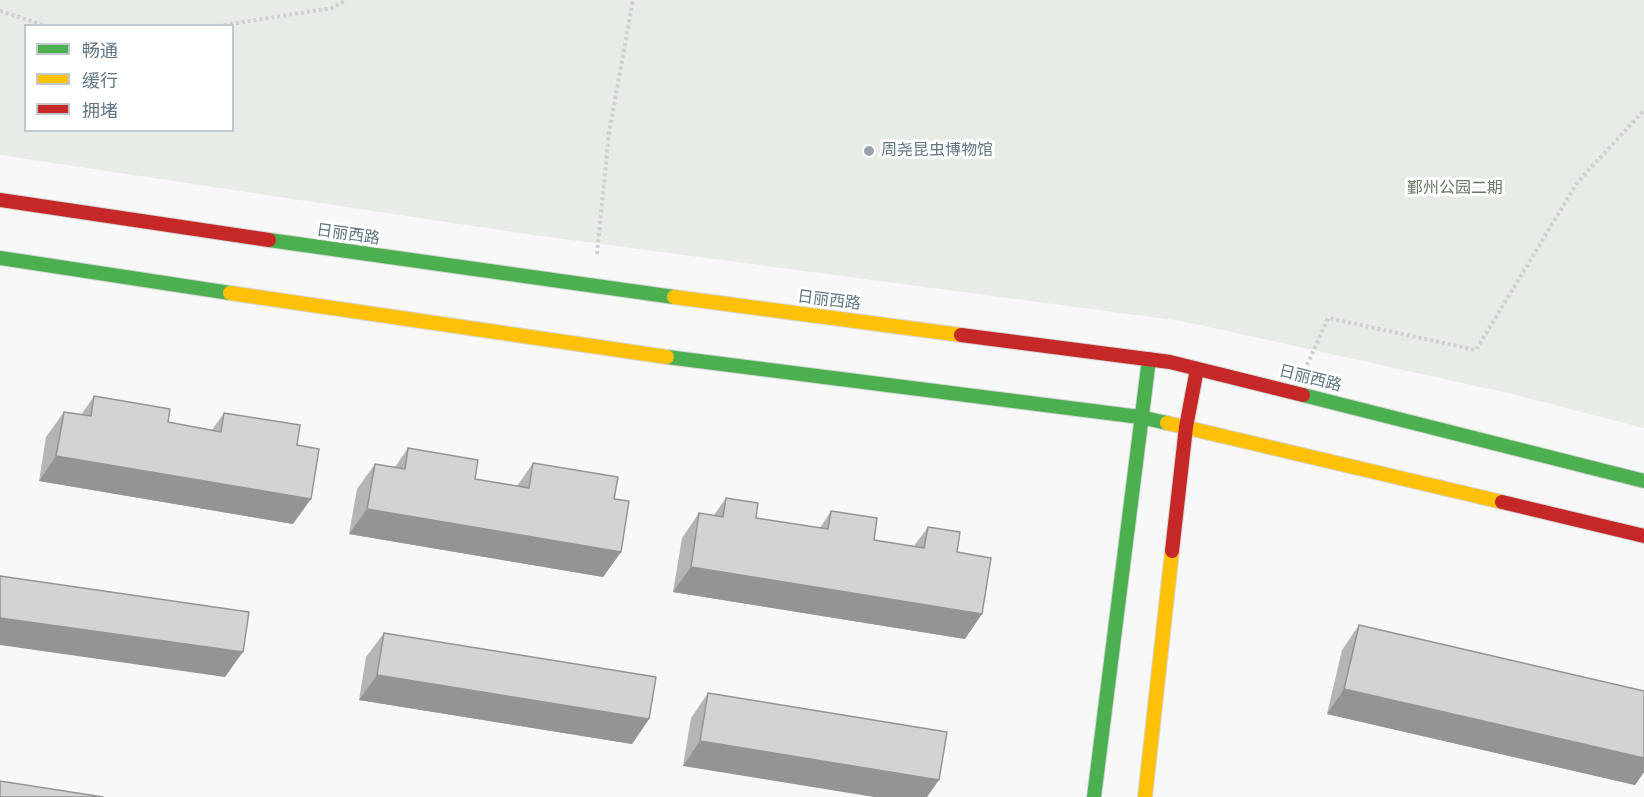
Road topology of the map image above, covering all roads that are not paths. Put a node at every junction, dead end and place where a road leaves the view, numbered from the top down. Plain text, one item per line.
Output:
1 (0, 200) edge
2 (0, 258) edge
3 (1149, 359) junction
4 (1197, 369) junction
5 (1140, 417) junction
6 (1186, 428) junction
7 (1644, 482) edge
8 (1644, 536) edge
9 (1094, 797) edge
10 (1145, 797) edge

1 - 3 main road, 日丽西路
2 - 5 main road
3 - 4 main road, 日丽西路
3 - 5 main road
4 - 6 main road
4 - 7 main road, 日丽西路
5 - 6 main road
5 - 9 main road
6 - 8 main road
6 - 10 main road

